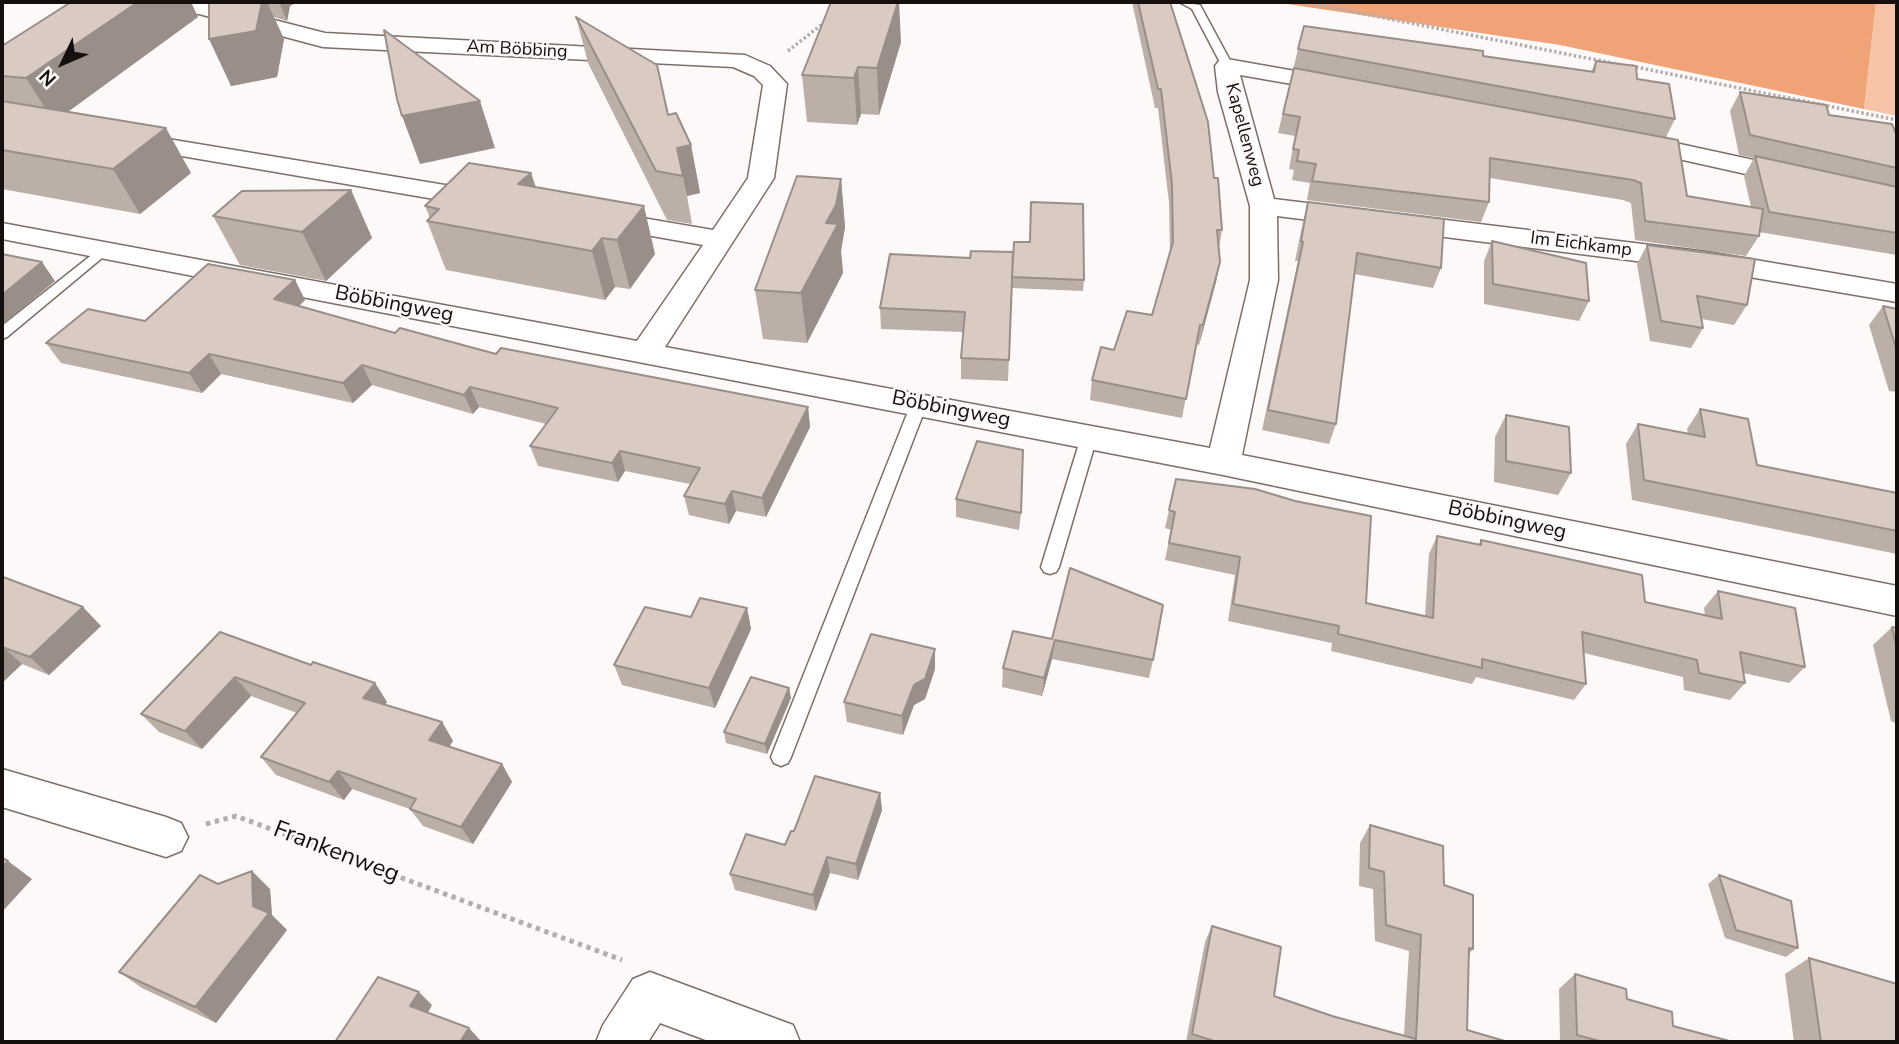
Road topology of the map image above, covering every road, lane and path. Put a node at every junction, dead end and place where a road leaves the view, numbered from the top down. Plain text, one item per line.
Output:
1 (1184, 2) edge
2 (1304, 2) edge
3 (128, 6) edge
4 (832, 17) edge
5 (1227, 66) junction
6 (762, 71) junction
7 (1364, 90) edge
8 (1897, 120) edge
9 (102, 136) edge
10 (1611, 137) edge
11 (1816, 181) edge
12 (515, 205) edge
13 (1263, 206) junction
14 (570, 214) edge
15 (2, 231) edge
16 (722, 240) junction
17 (103, 250) junction
18 (1897, 293) edge
19 (2, 334) edge
20 (646, 352) junction
21 (919, 404) junction
22 (1089, 437) junction
23 (1223, 463) junction
24 (1050, 567) dead end
25 (1897, 601) edge
26 (781, 757) dead end
27 (2, 788) edge
28 (166, 836) joint
29 (650, 996) junction
30 (620, 1042) edge
31 (776, 1042) edge

1 - 5 lane
2 - 8 path
3 - 6 street, Am Böbbing
4 - 6 path
5 - 7 street, Kapellenweg
5 - 13 street, Kapellenweg
6 - 16 street
9 - 12 street
10 - 11 street
13 - 18 street, Im Eichkamp
13 - 23 street, Kapellenweg
14 - 16 street
15 - 17 street, Böbbingweg
16 - 20 street
17 - 19 lane
17 - 20 street, Böbbingweg
20 - 21 street, Böbbingweg
21 - 22 street, Böbbingweg
21 - 26 lane
22 - 23 street, Böbbingweg
22 - 24 lane
23 - 25 street, Böbbingweg
27 - 28 street
28 - 29 path, Frankenweg
29 - 30 street
29 - 31 street

